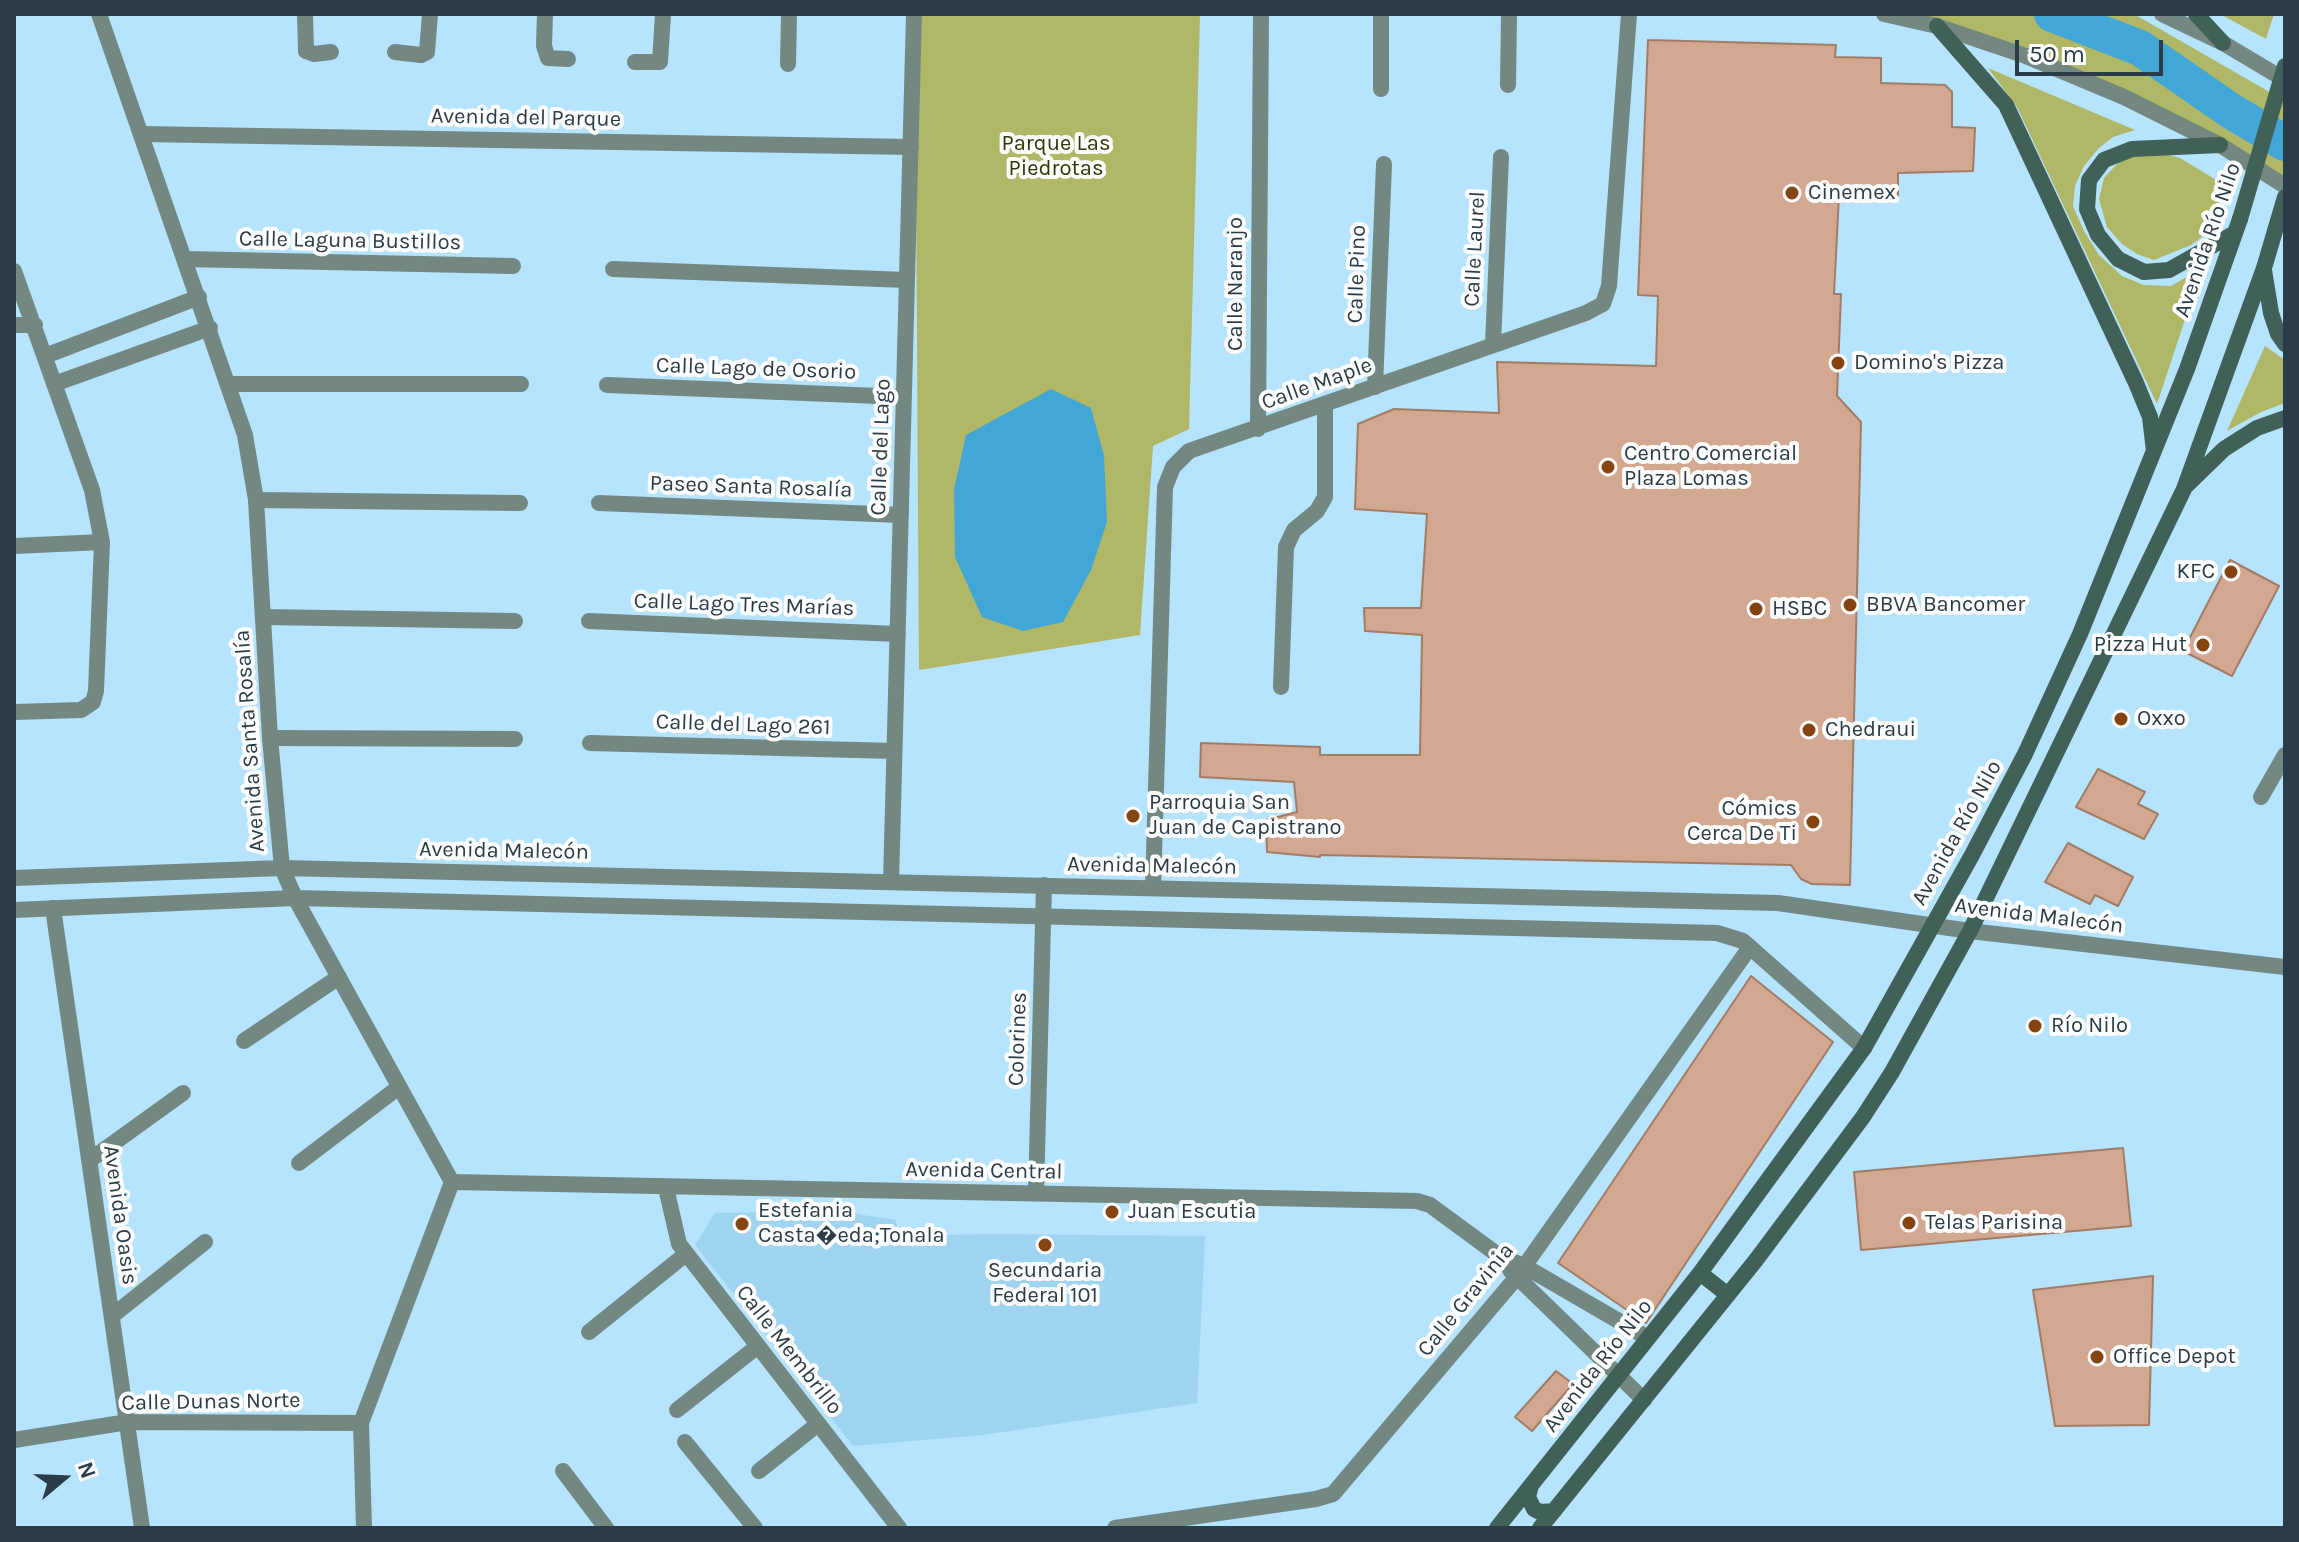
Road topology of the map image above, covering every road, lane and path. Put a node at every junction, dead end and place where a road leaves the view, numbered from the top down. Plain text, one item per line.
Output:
1 (99, 14) edge
2 (305, 14) edge
3 (430, 14) edge
4 (545, 14) edge
5 (663, 14) edge
6 (789, 14) edge
7 (914, 14) edge
8 (1261, 14) edge
9 (1381, 14) edge
10 (1509, 14) edge
11 (1629, 14) edge
12 (1884, 14) edge
13 (2162, 14) edge
14 (2196, 14) edge
15 (1937, 26) junction
16 (2223, 43) junction
17 (331, 52) dead end
18 (395, 52) dead end
19 (568, 59) dead end
20 (635, 62) dead end
21 (788, 64) dead end
22 (2285, 66) edge
23 (2285, 80) edge
24 (1508, 85) dead end
25 (1381, 89) dead end
26 (141, 134) junction
27 (2220, 145) junction
28 (911, 147) junction
29 (1501, 157) dead end
30 (1384, 164) dead end
31 (2285, 186) edge
32 (2285, 197) edge
33 (2237, 226) junction
34 (185, 259) junction
35 (513, 266) dead end
36 (2264, 268) junction
37 (613, 269) dead end
38 (14, 271) edge
39 (907, 280) junction
40 (199, 297) junction
41 (14, 325) edge
42 (35, 325) junction
43 (210, 328) junction
44 (1493, 344) junction
45 (2285, 344) edge
46 (45, 356) junction
47 (54, 384) junction
48 (229, 384) junction
49 (521, 384) dead end
50 (607, 385) dead end
51 (1375, 387) junction
52 (904, 397) junction
53 (1325, 405) junction
54 (2285, 418) edge
55 (1258, 429) junction
56 (2154, 453) junction
57 (2184, 489) junction
58 (256, 500) junction
59 (520, 503) dead end
60 (599, 503) dead end
61 (901, 515) junction
62 (102, 542) junction
63 (14, 546) edge
64 (263, 617) junction
65 (515, 621) dead end
66 (589, 621) dead end
67 (898, 634) junction
68 (1281, 687) dead end
69 (14, 712) edge
70 (270, 738) junction
71 (515, 739) dead end
72 (590, 743) dead end
73 (894, 751) junction
74 (2285, 755) edge
75 (2261, 797) dead end
76 (282, 868) junction
77 (14, 878) edge
78 (891, 882) junction
79 (1044, 885) junction
80 (1153, 888) junction
81 (295, 898) junction
82 (53, 908) junction
83 (14, 910) edge
84 (1044, 916) junction
85 (1931, 926) junction
86 (1970, 931) junction
87 (1750, 947) junction
88 (2285, 967) edge
89 (339, 977) junction
90 (244, 1041) dead end
91 (1864, 1048) junction
92 (399, 1087) junction
93 (183, 1093) dead end
94 (90, 1160) junction
95 (299, 1163) dead end
96 (452, 1182) junction
97 (666, 1188) junction
98 (1036, 1193) junction
99 (205, 1242) dead end
100 (686, 1254) junction
101 (1520, 1272) junction
102 (1700, 1273) junction
103 (1728, 1295) junction
104 (112, 1316) junction
105 (589, 1332) dead end
106 (1648, 1338) junction
107 (758, 1346) junction
108 (1619, 1376) junction
109 (1644, 1400) junction
110 (677, 1410) dead end
111 (128, 1422) junction
112 (361, 1423) junction
113 (818, 1424) junction
114 (14, 1440) edge
115 (685, 1442) dead end
116 (563, 1471) dead end
117 (759, 1471) dead end
118 (1531, 1485) junction
119 (1554, 1511) junction
120 (142, 1528) edge
121 (364, 1528) edge
122 (606, 1528) edge
123 (755, 1528) edge
124 (899, 1528) edge
125 (1115, 1528) edge
126 (1497, 1528) edge
127 (1540, 1528) edge

1 - 26 street, Avenida Santa Rosalía
2 - 17 street
3 - 18 street
4 - 19 street
5 - 20 street
6 - 21 street
7 - 28 street, Calle del Lago
8 - 55 street, Calle Naranjo
9 - 25 street
10 - 24 street
11 - 44 street, Calle Maple
12 - 15 street
13 - 16 street
14 - 16 main road
15 - 27 street
15 - 56 main road
16 - 23 street
22 - 33 main road, Avenida Río Nilo, bridge
26 - 28 street, Avenida del Parque
26 - 34 street, Avenida Santa Rosalía
27 - 31 street
27 - 33 main road
28 - 39 street, Calle del Lago
29 - 44 street, Calle Laurel
30 - 51 street, Calle Pino
32 - 36 main road
33 - 56 main road, Avenida Río Nilo
34 - 35 street, Calle Laguna Bustillos
34 - 40 street, Avenida Santa Rosalía
36 - 45 main road
36 - 57 main road
37 - 39 street
38 - 42 street
39 - 52 street, Calle del Lago
40 - 43 street, Avenida Santa Rosalía
40 - 46 street
41 - 42 street
42 - 46 street
43 - 47 street
43 - 48 street, Avenida Santa Rosalía
44 - 51 street, Calle Maple
46 - 47 street
47 - 62 street
48 - 49 street
48 - 58 street, Avenida Santa Rosalía
50 - 52 street, Calle Lago de Osorio
51 - 53 street, Calle Maple
52 - 61 street, Calle del Lago
53 - 55 street, Calle Maple
53 - 68 street
54 - 57 main road
55 - 80 street, Calle Maple
56 - 85 main road, Avenida Río Nilo
57 - 86 main road
58 - 59 street
58 - 64 street, Avenida Santa Rosalía
60 - 61 street, Paseo Santa Rosalía
61 - 67 street, Calle del Lago
62 - 63 street
62 - 69 street
64 - 65 street
64 - 70 street, Avenida Santa Rosalía
66 - 67 street, Calle Lago Tres Marías
67 - 73 street, Calle del Lago
70 - 71 street
70 - 76 street, Avenida Santa Rosalía
72 - 73 street, Calle del Lago 261
73 - 78 street, Calle del Lago
74 - 75 street
76 - 77 street, Avenida Malecón
76 - 78 street, Avenida Malecón
76 - 81 street, Avenida Santa Rosalía
78 - 79 street, Avenida Malecón
79 - 80 street, Avenida Malecón
79 - 84 street, Colorines
80 - 85 street, Avenida Malecón
81 - 82 street
81 - 84 street
81 - 89 street, Avenida Santa Rosalía
82 - 83 street
82 - 94 street, Avenida Oasis
84 - 87 street
84 - 98 street, Colorines
85 - 86 street, Avenida Malecón
85 - 91 main road, Avenida Río Nilo
86 - 88 street, Avenida Malecón
86 - 103 main road
87 - 91 street
87 - 101 street, Calle Gravinia
89 - 90 street
89 - 92 street, Avenida Santa Rosalía
91 - 102 main road, Avenida Río Nilo
92 - 95 street
92 - 96 street, Avenida Santa Rosalía
93 - 94 street
94 - 104 street, Avenida Oasis
96 - 97 street, Avenida Central
96 - 112 street
97 - 98 street, Avenida Central
97 - 100 street, Calle Membrillo
98 - 101 street, Avenida Central
99 - 104 street
100 - 105 street
100 - 107 street, Calle Membrillo
101 - 106 street, Avenida Central
101 - 108 street, Avenida Central
101 - 125 street, Calle Gravinia
102 - 103 main road
102 - 106 main road, Avenida Río Nilo
103 - 109 main road
104 - 111 street, Avenida Oasis
106 - 108 main road, Avenida Río Nilo
107 - 110 street
107 - 113 street, Calle Membrillo
108 - 109 street, Avenida Central
108 - 118 main road, Avenida Río Nilo
109 - 119 main road
111 - 112 street, Calle Dunas Norte
111 - 114 street, Calle Dunas Norte
111 - 120 street, Avenida Oasis
112 - 121 street
113 - 117 street
113 - 124 street, Calle Membrillo
115 - 123 street
116 - 122 street
118 - 119 main road
118 - 126 main road, Avenida Río Nilo
119 - 127 main road

